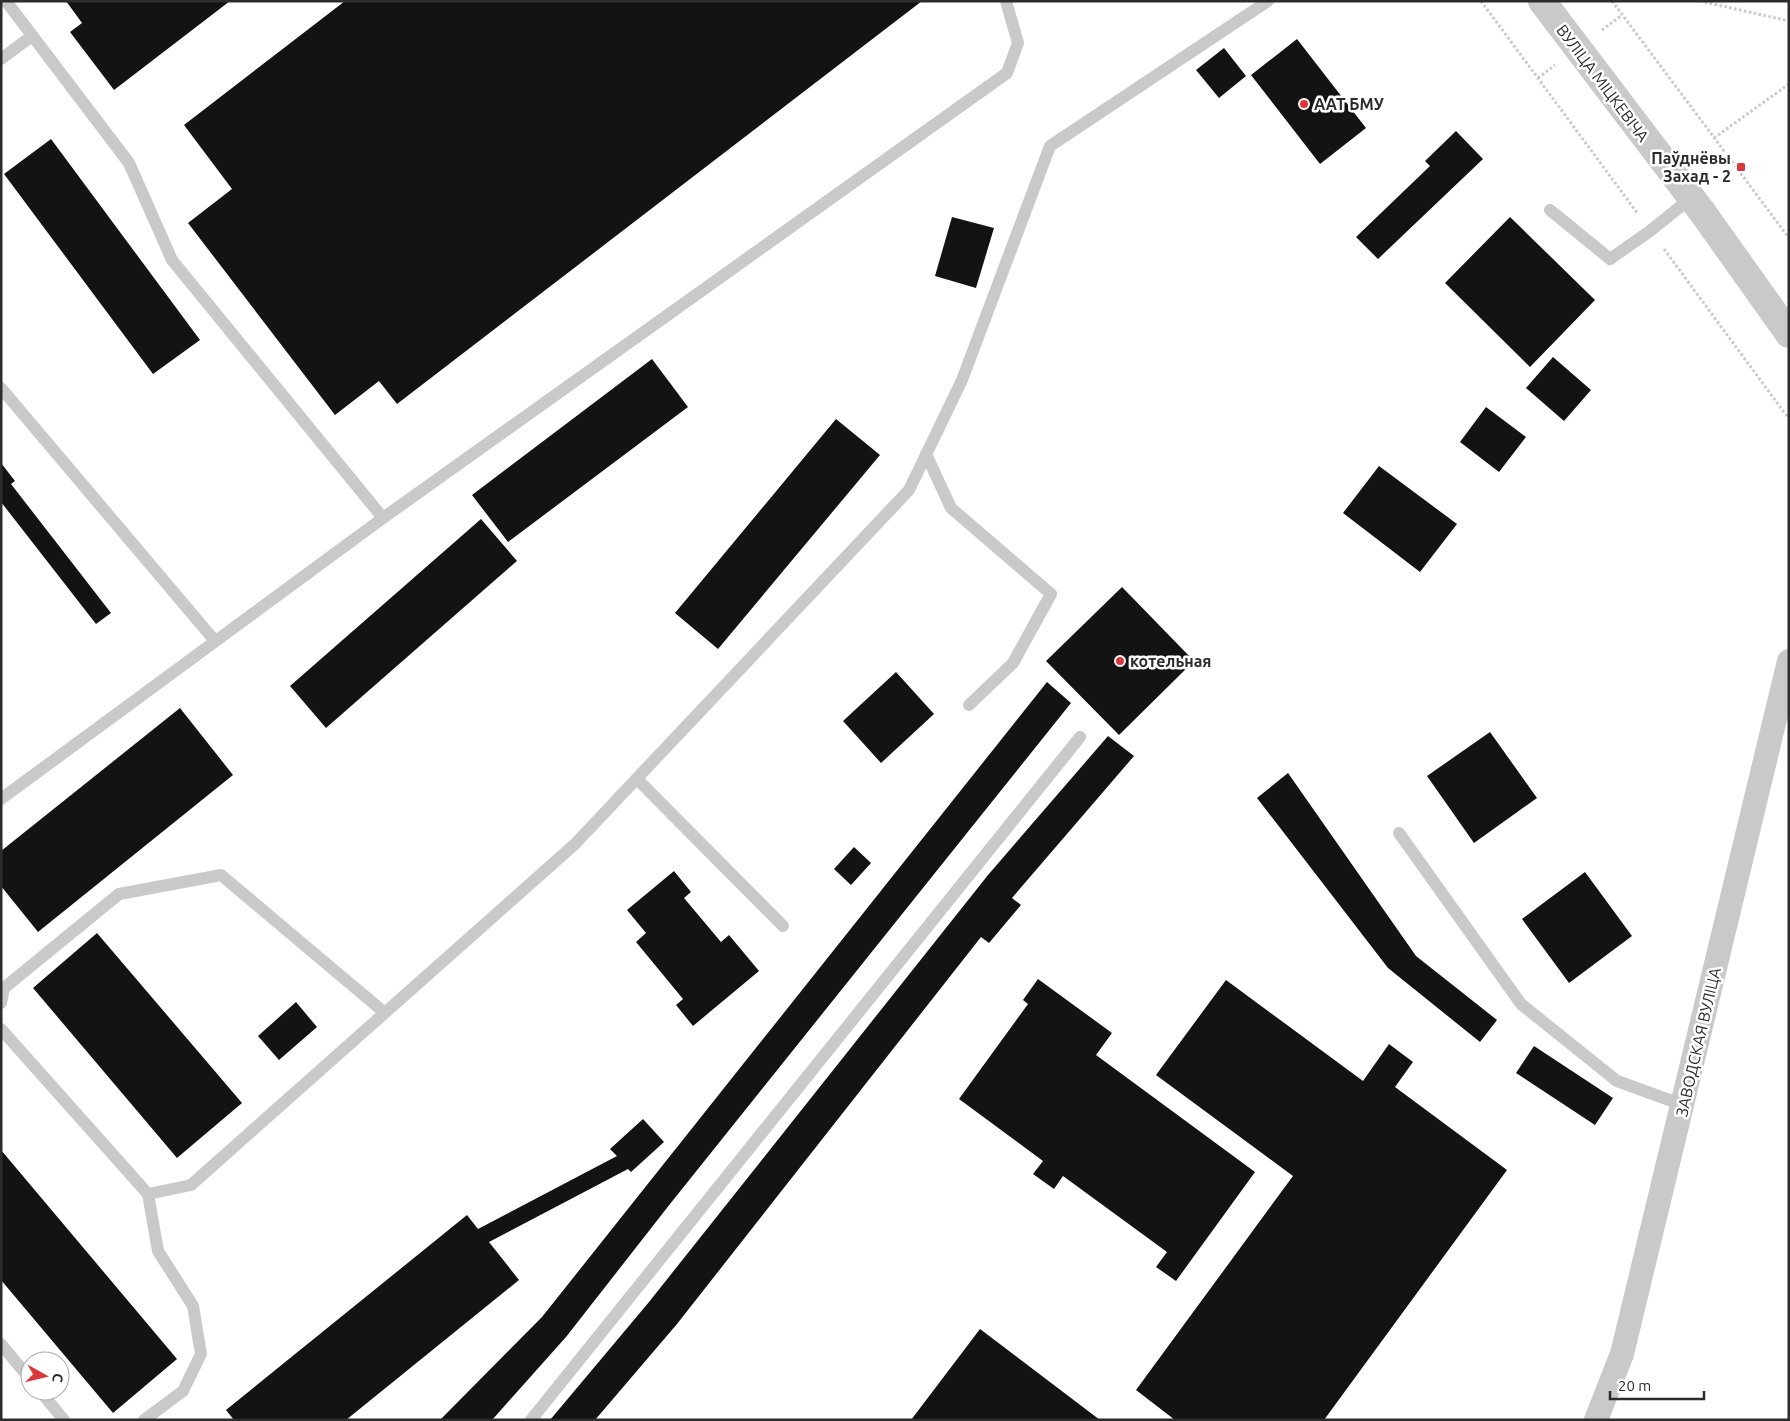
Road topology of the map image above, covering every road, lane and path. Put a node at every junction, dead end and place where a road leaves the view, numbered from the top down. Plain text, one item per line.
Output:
1 (6, 1) edge
2 (1006, 1) edge
3 (1268, 1) edge
4 (1481, 1) edge
5 (1542, 1) edge
6 (1612, 1) edge
7 (1700, 1) edge
8 (1789, 21) edge
9 (32, 36) junction
10 (1, 59) edge
11 (1538, 78) dead end
12 (1789, 84) edge
13 (1714, 138) junction
14 (1691, 198) junction
15 (1550, 210) dead end
16 (1789, 238) edge
17 (1789, 334) edge
18 (1, 388) edge
19 (926, 454) junction
20 (383, 518) junction
21 (216, 641) junction
22 (1789, 661) edge
23 (969, 705) dead end
24 (1080, 737) dead end
25 (637, 779) junction
26 (1, 799) edge
27 (1399, 833) dead end
28 (783, 926) dead end
29 (1, 1003) edge
30 (385, 1014) junction
31 (1, 1029) edge
32 (1683, 1105) junction
33 (148, 1194) junction
34 (1, 1344) edge
35 (20, 1367) edge
36 (48, 1401) edge
37 (64, 1420) edge
38 (144, 1420) edge
39 (531, 1420) edge
40 (1596, 1420) edge

1 - 9 lane
2 - 20 lane
3 - 19 lane
4 - 11 path
5 - 14 street, ВУЛІЦА МІЦКЕВІЧА
6 - 13 path
7 - 8 path
9 - 10 lane
9 - 20 lane
12 - 13 path
13 - 16 path
14 - 15 lane
14 - 17 street, ВУЛІЦА МІЦКЕВІЧА
18 - 21 lane
19 - 23 lane
19 - 25 lane
20 - 21 lane
21 - 26 lane
22 - 32 street, ЗАВОДСКАЯ ВУЛІЦА
24 - 39 lane
25 - 28 lane
25 - 30 lane
27 - 32 lane
29 - 30 lane
30 - 33 lane
31 - 33 lane
32 - 40 street, ЗАВОДСКАЯ ВУЛІЦА
33 - 38 lane
34 - 35 lane
36 - 37 lane

